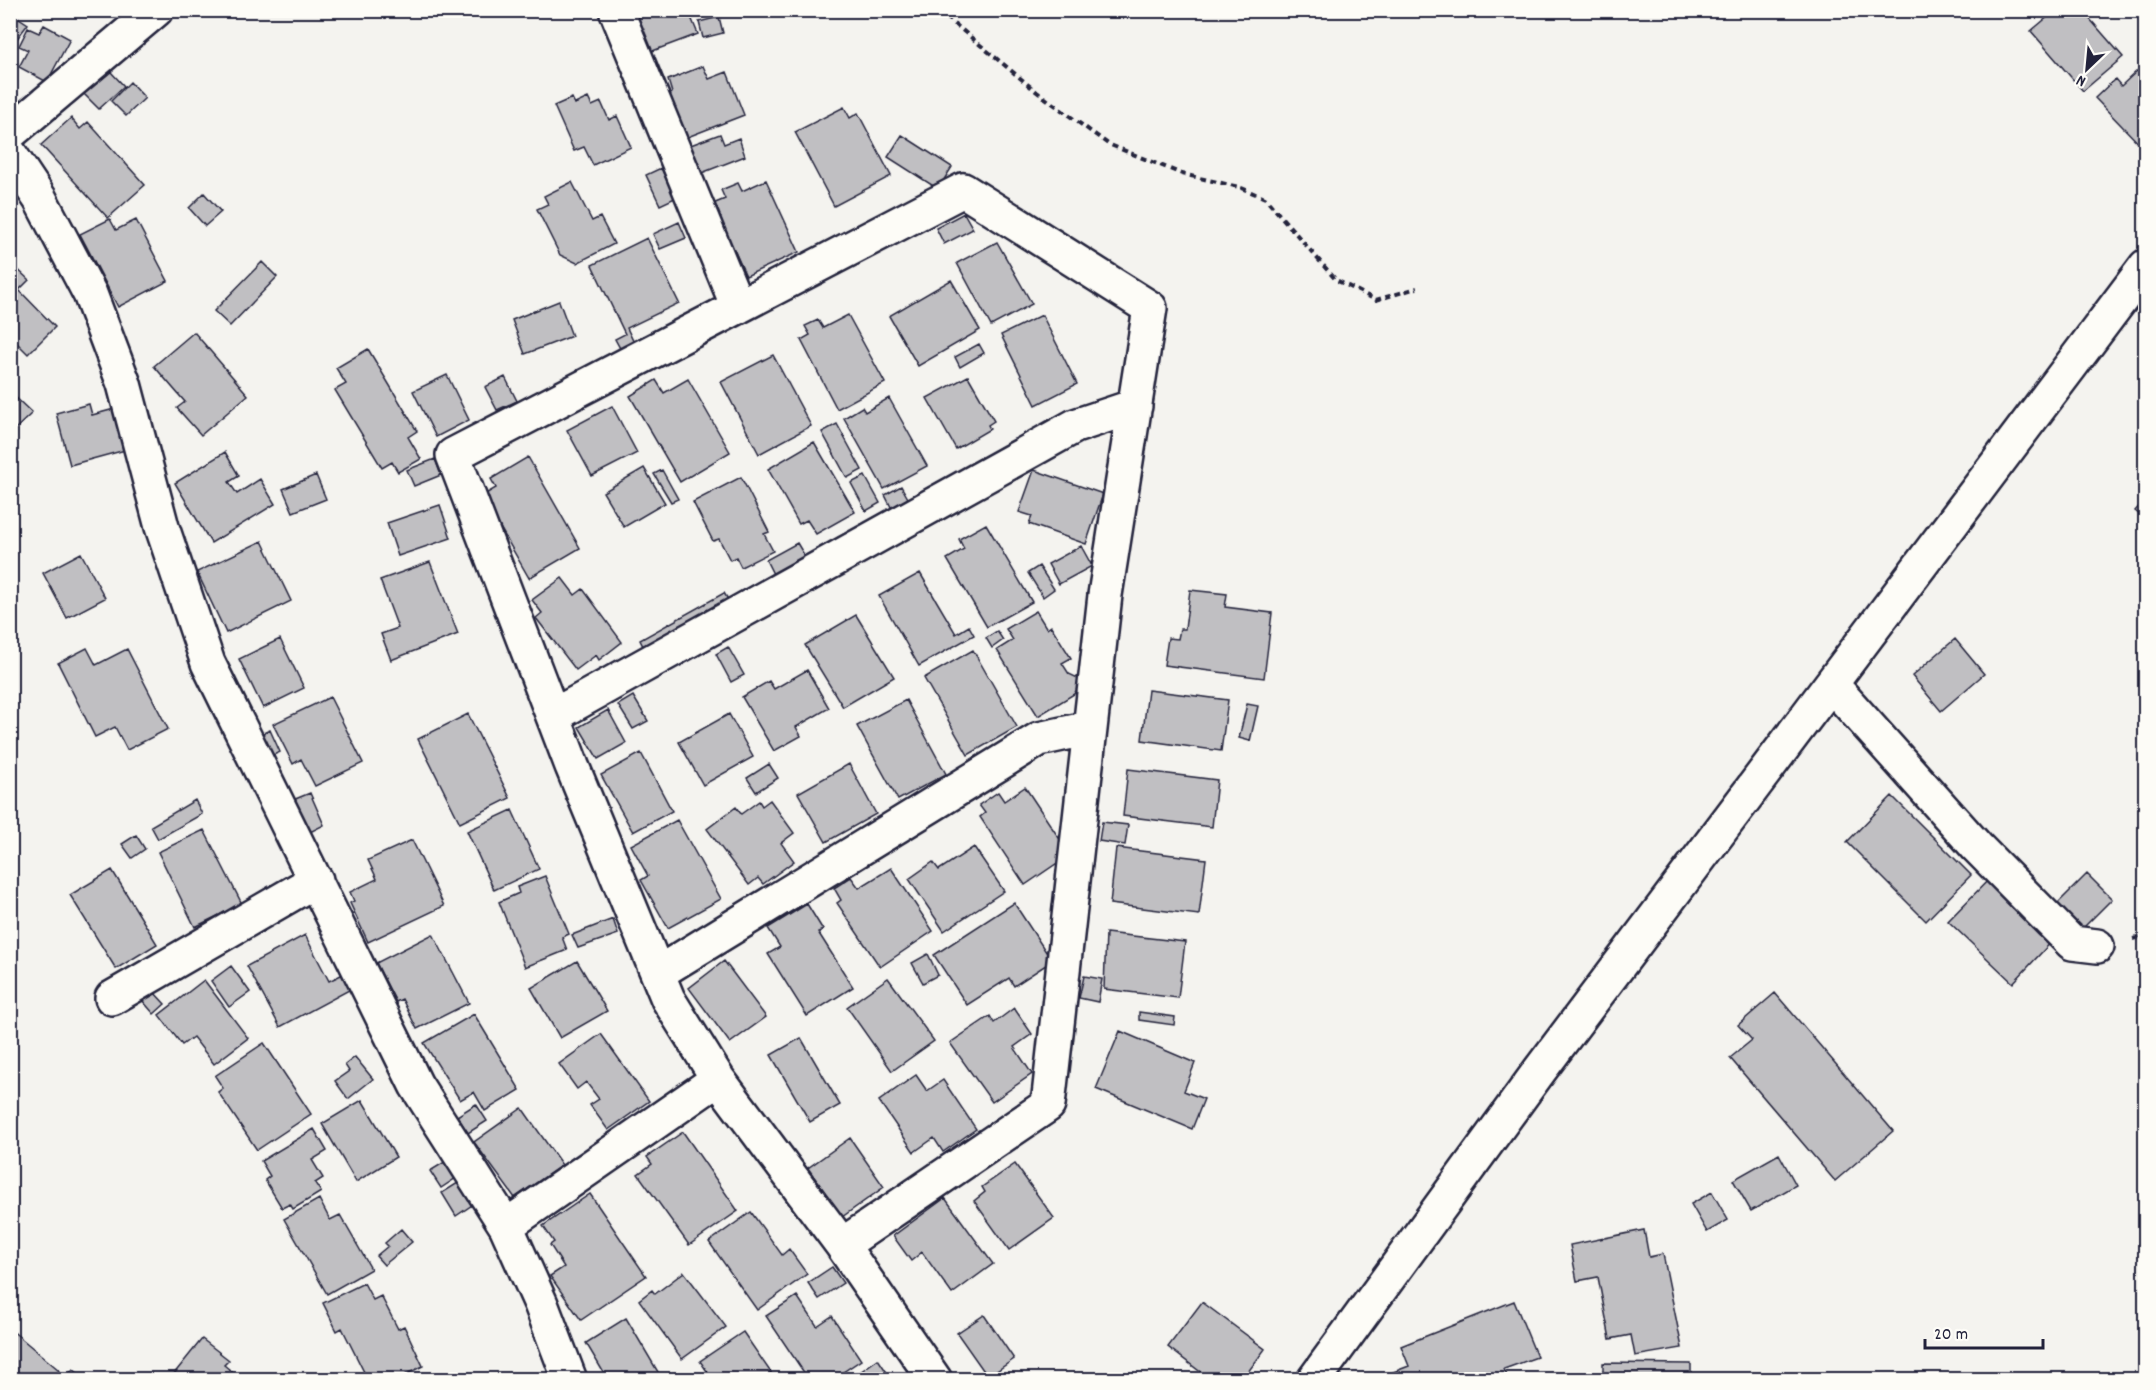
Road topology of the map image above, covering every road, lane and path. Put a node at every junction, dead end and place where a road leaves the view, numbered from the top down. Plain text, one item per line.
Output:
1 (156, 10) edge
2 (616, 10) edge
3 (938, 10) edge
4 (10, 134) edge
5 (10, 154) edge
6 (2145, 266) edge
7 (1417, 288) dead end
8 (738, 307) junction
9 (1134, 406) junction
10 (1831, 684) junction
11 (553, 716) junction
12 (1090, 728) junction
13 (316, 880) junction
14 (2097, 946) dead end
15 (658, 974) junction
16 (112, 998) dead end
17 (718, 1079) junction
18 (506, 1226) junction
19 (842, 1245) junction
20 (570, 1380) edge
21 (935, 1380) edge
22 (1314, 1380) edge

1 - 4 street
2 - 8 street
3 - 7 path
5 - 13 street
6 - 10 street
8 - 9 street
8 - 11 street
9 - 11 street
9 - 12 street
10 - 14 street
10 - 22 street
11 - 15 street
12 - 15 street
12 - 19 street
13 - 16 street
13 - 18 street
15 - 17 street
17 - 18 street
17 - 19 street
18 - 20 street
19 - 21 street

